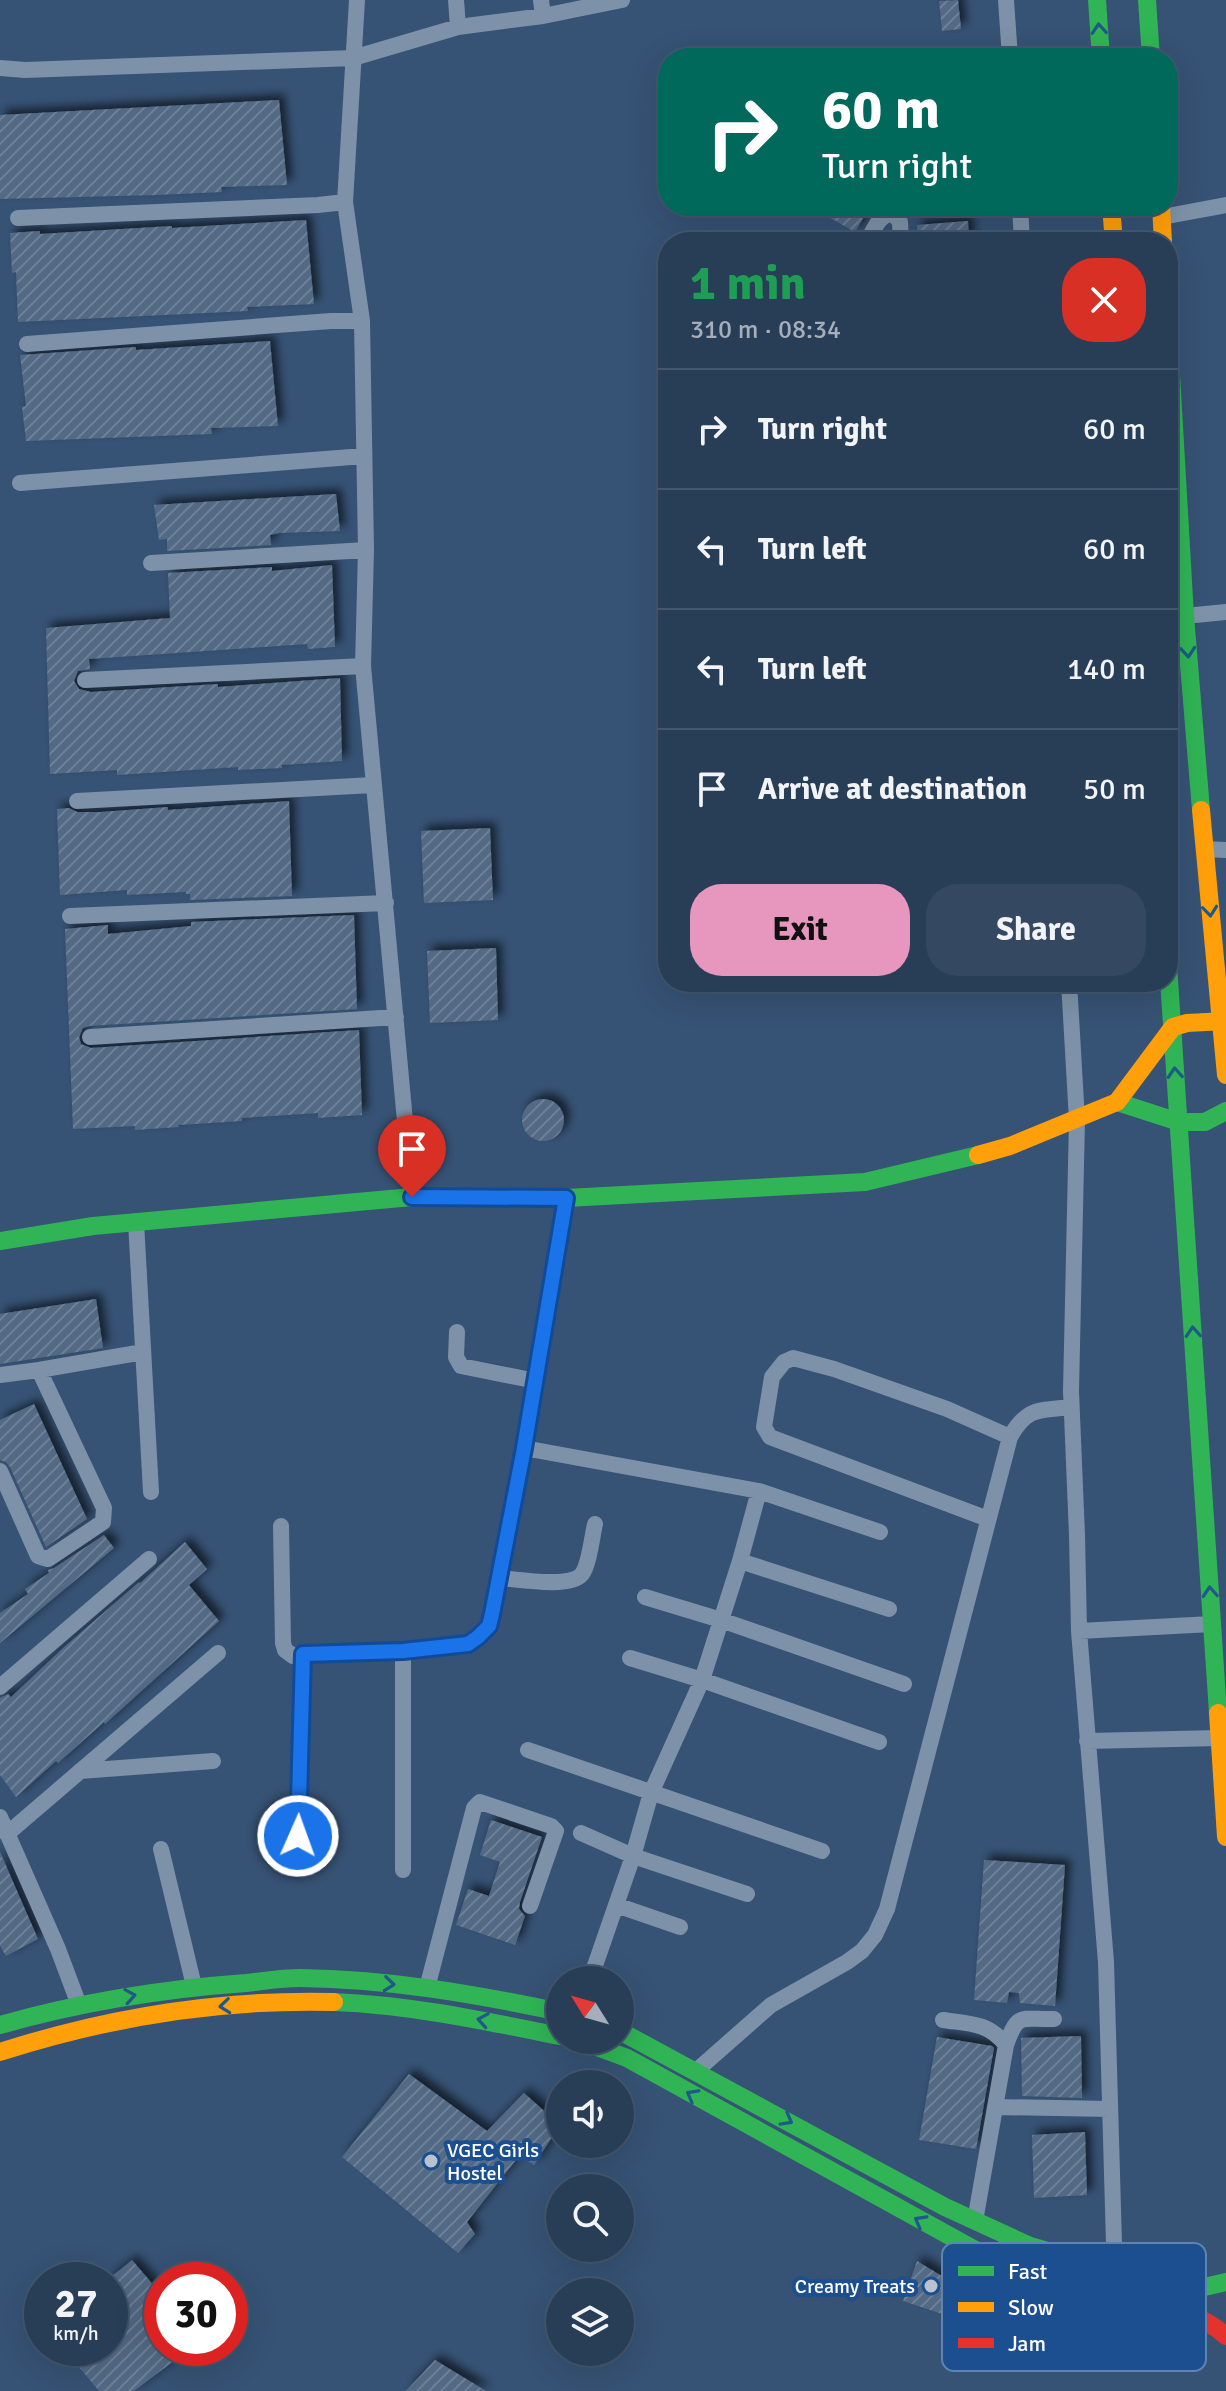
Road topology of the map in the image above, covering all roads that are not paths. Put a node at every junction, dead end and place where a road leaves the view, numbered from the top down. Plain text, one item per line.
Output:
1 (357, 0) edge
2 (456, 0) edge
3 (622, 0) edge
4 (1006, 0) edge
5 (1097, 0) edge
6 (1147, 0) edge
7 (542, 8) edge
8 (458, 27) junction
9 (1009, 48) edge
10 (1100, 48) edge
11 (1150, 48) edge
12 (353, 58) junction
13 (0, 68) edge
14 (345, 202) junction
15 (1226, 205) edge
16 (1178, 210) edge
17 (18, 218) dead end
18 (362, 321) junction
19 (27, 344) dead end
20 (364, 456) junction
21 (20, 483) dead end
22 (1178, 495) edge
23 (366, 550) junction
24 (151, 563) dead end
25 (1226, 612) edge
26 (1185, 616) junction
27 (363, 666) junction
28 (85, 680) dead end
29 (373, 785) junction
30 (77, 801) dead end
31 (1204, 849) junction
32 (1226, 850) edge
33 (386, 903) junction
34 (70, 916) dead end
35 (1070, 992) edge
36 (1170, 992) edge
37 (396, 1017) junction
38 (1223, 1021) edge
39 (1173, 1027) junction
40 (90, 1037) dead end
41 (1226, 1075) edge
42 (1117, 1102) junction
43 (1226, 1111) edge
44 (1077, 1120) junction
45 (1179, 1122) junction
46 (412, 1197) junction
47 (566, 1198) junction
48 (136, 1222) junction
49 (0, 1241) edge
50 (457, 1332) dead end
51 (143, 1352) junction
52 (39, 1370) junction
53 (0, 1375) edge
54 (536, 1381) junction
55 (1071, 1407) junction
56 (1010, 1437) junction
57 (524, 1448) junction
58 (0, 1471) edge
59 (759, 1491) junction
60 (151, 1492) dead end
61 (988, 1519) junction
62 (595, 1524) dead end
63 (281, 1526) dead end
64 (880, 1532) dead end
65 (149, 1559) dead end
66 (740, 1561) junction
67 (499, 1578) junction
68 (645, 1597) dead end
69 (889, 1609) dead end
70 (721, 1620) junction
71 (1212, 1624) junction
72 (1079, 1631) junction
73 (403, 1651) junction
74 (218, 1653) dead end
75 (303, 1654) junction
76 (630, 1658) dead end
77 (702, 1680) junction
78 (904, 1684) dead end
79 (0, 1687) edge
80 (1219, 1738) junction
81 (1087, 1741) junction
82 (879, 1742) dead end
83 (528, 1750) dead end
84 (213, 1761) dead end
85 (80, 1771) junction
86 (651, 1793) junction
87 (0, 1817) edge
88 (581, 1833) dead end
89 (7, 1834) junction
90 (298, 1836) dead end
91 (1226, 1837) edge
92 (161, 1849) dead end
93 (822, 1851) dead end
94 (633, 1856) junction
95 (403, 1870) dead end
96 (747, 1894) dead end
97 (616, 1905) junction
98 (530, 1906) dead end
99 (680, 1927) dead end
100 (595, 1966) edge
101 (360, 1981) junction
102 (194, 1986) junction
103 (427, 1988) junction
104 (358, 2003) junction
105 (79, 2005) junction
106 (546, 2009) edge
107 (1054, 2019) dead end
108 (943, 2020) dead end
109 (0, 2025) edge
110 (546, 2033) edge
111 (634, 2038) edge
112 (1006, 2045) junction
113 (2, 2046) edge
114 (620, 2054) edge
115 (696, 2071) junction
116 (995, 2107) junction
117 (1110, 2109) junction
118 (975, 2221) junction
119 (962, 2243) edge
120 (1023, 2243) edge
121 (1114, 2243) edge
122 (1226, 2282) edge
123 (1206, 2287) edge
124 (1206, 2321) edge
125 (1226, 2336) edge

1 - 12 street
2 - 8 street
3 - 7 street
4 - 9 street
10 -> 5 main road
6 - 11 main road
7 - 8 street
8 - 12 street
12 - 13 street
12 - 14 street
14 - 17 street
14 - 18 street
15 - 16 street
18 - 19 street
18 - 20 street
20 - 21 street
20 - 23 street
22 - 26 main road
23 - 24 street
23 - 27 street
25 - 26 street
26 -> 31 main road
27 - 28 street
27 - 29 street
29 - 30 street
29 - 33 street
31 - 32 street
31 -> 38 main road
33 - 34 street
33 - 37 street
35 - 44 street
36 - 39 main road
37 - 40 street
37 - 46 street
38 - 39 main road
38 - 41 main road
39 - 42 main road
45 -> 39 main road
42 - 44 main road
42 - 45 main road
43 - 45 main road
44 - 47 main road
44 - 55 street
71 -> 45 main road
46 - 47 main road
46 - 48 main road
47 - 54 street
48 - 49 main road
48 - 51 street
50 - 54 street
51 - 52 street
51 - 60 street
52 - 53 street
52 - 58 street
54 - 57 street
55 - 56 street
55 - 72 street
56 - 61 street
56 - 61 street
57 - 59 street
57 - 67 street
59 - 64 street
59 - 66 street
61 - 115 street
62 - 67 street
63 - 75 street
65 - 79 street
66 - 69 street
66 - 70 street
67 - 73 street
68 - 70 street
70 - 77 street
70 - 78 street
71 - 72 street
71 - 80 main road
72 - 81 street
73 - 75 street
73 - 95 street
74 - 85 street
75 - 90 street
76 - 77 street
77 - 82 street
77 - 86 street
80 - 81 street
80 - 91 main road
81 - 117 street
83 - 86 street
84 - 85 street
85 - 89 street
86 - 93 street
86 - 94 street
87 - 89 street
88 - 94 street
89 - 105 street
92 - 102 street
94 - 96 street
94 - 97 street
97 - 99 street
97 - 100 street
98 - 103 street
101 - 102 main road
101 -> 103 main road
101 - 104 main road
105 -> 102 main road
103 - 106 main road
110 -> 104 main road
104 -> 113 main road
105 - 109 main road
107 - 112 street
108 - 112 street
111 - 115 main road
112 - 116 street
119 -> 114 main road
115 -> 118 main road
116 - 117 street
116 - 118 street
117 - 121 street
118 - 120 main road
122 - 123 main road
124 - 125 main road

